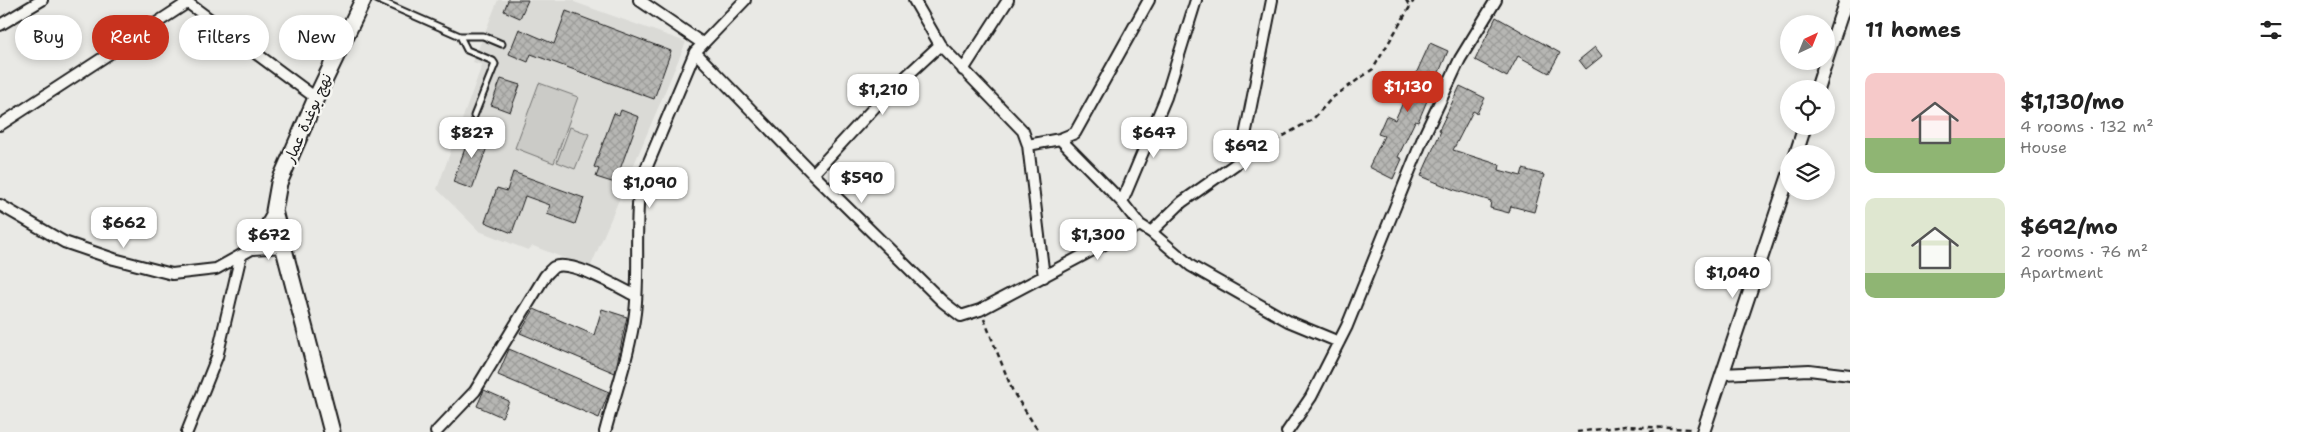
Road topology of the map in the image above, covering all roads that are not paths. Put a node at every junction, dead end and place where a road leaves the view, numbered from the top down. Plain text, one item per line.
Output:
1 (42, 0) edge
2 (363, 0) edge
3 (378, 0) edge
4 (639, 0) edge
5 (745, 0) edge
6 (914, 0) edge
7 (1008, 0) edge
8 (1149, 0) edge
9 (1196, 0) edge
10 (1272, 0) edge
11 (1496, 0) edge
12 (1846, 0) edge
13 (185, 2) edge
14 (0, 25) edge
15 (1835, 34) edge
16 (460, 36) junction
17 (702, 43) junction
18 (502, 44) dead end
19 (940, 45) junction
20 (695, 52) junction
21 (964, 70) junction
22 (316, 98) junction
23 (474, 116) dead end
24 (0, 126) edge
25 (1060, 139) junction
26 (1028, 145) junction
27 (813, 174) junction
28 (1781, 200) edge
29 (1122, 202) junction
30 (0, 204) edge
31 (274, 211) junction
32 (1140, 225) junction
33 (1151, 232) junction
34 (284, 247) junction
35 (252, 249) junction
36 (241, 255) junction
37 (1044, 277) junction
38 (636, 296) junction
39 (1338, 342) junction
40 (1722, 374) junction
41 (1850, 375) edge
42 (1703, 431) edge
43 (187, 432) edge
44 (332, 432) edge
45 (436, 432) edge
46 (605, 432) edge
47 (1287, 432) edge

1 - 14 street
2 - 22 main road, نهج بوغدة عمار
3 - 16 lane
4 - 17 street
5 - 17 street
6 - 19 street
7 - 21 street
8 - 25 street
9 - 29 street
10 - 33 street
11 - 39 street
12 - 15 street
13 - 22 street
13 - 24 street
16 - 18 lane
16 - 23 lane
17 - 20 street
19 - 21 street
19 - 27 street
20 - 27 street
20 - 38 street
21 - 26 street
22 - 31 main road, نهج بوغدة عمار
25 - 26 street
25 - 29 street
26 - 37 street
27 - 37 street
28 - 40 street
29 - 32 street
30 - 36 street
31 - 34 main road
31 - 35 street
32 - 33 street
32 - 37 street
33 - 39 street
34 - 35 street
34 - 44 main road
35 - 36 street
36 - 43 street
38 - 45 street
38 - 46 street
39 - 47 street
40 - 41 street
40 - 42 street

